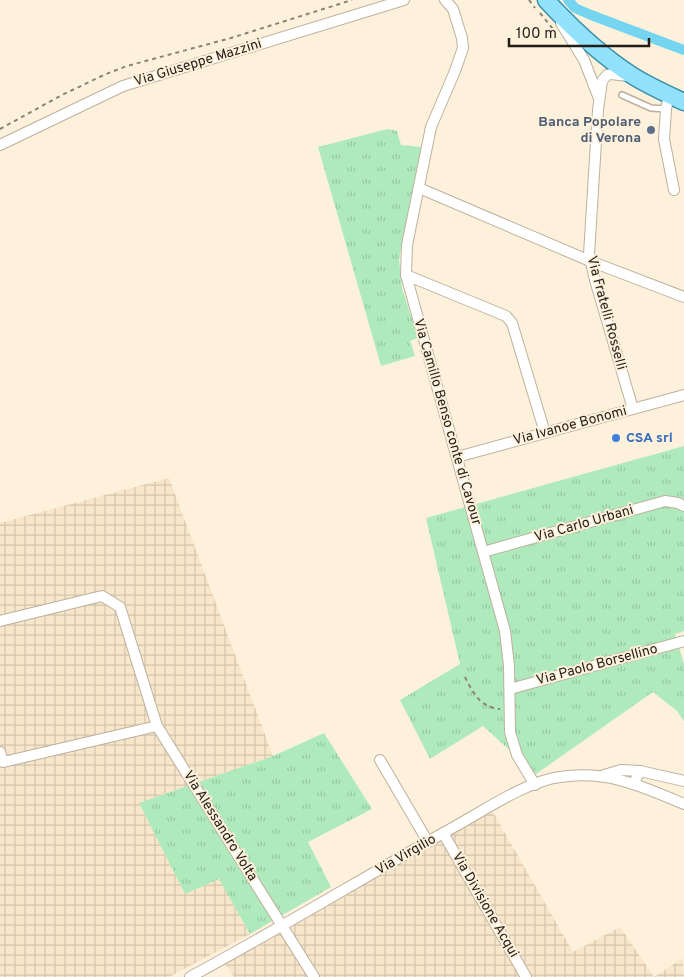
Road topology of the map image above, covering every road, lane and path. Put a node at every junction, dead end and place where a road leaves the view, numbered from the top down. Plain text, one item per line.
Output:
1 (352, 0) edge
2 (404, 0) edge
3 (445, 0) edge
4 (554, 4) edge
5 (635, 77) junction
6 (622, 95) dead end
7 (599, 97) junction
8 (673, 102) edge
9 (0, 129) edge
10 (0, 145) edge
11 (419, 188) junction
12 (674, 190) dead end
13 (590, 261) junction
14 (611, 269) junction
15 (406, 275) junction
16 (595, 280) junction
17 (684, 297) edge
18 (684, 395) edge
19 (633, 409) junction
20 (544, 433) junction
21 (457, 457) junction
22 (684, 506) edge
23 (483, 552) junction
24 (0, 621) edge
25 (684, 641) edge
26 (510, 689) junction
27 (157, 726) junction
28 (0, 752) edge
29 (380, 760) dead end
30 (640, 771) junction
31 (603, 776) junction
32 (684, 781) edge
33 (634, 783) junction
34 (535, 785) junction
35 (684, 804) edge
36 (443, 833) junction
37 (428, 842) junction
38 (282, 926) junction
39 (190, 977) edge
40 (314, 977) edge
41 (526, 977) edge

1 - 9 path
2 - 10 street, Via Giuseppe Mazzini
3 - 11 street, Via Camillo Benso conte di Cavour
4 - 5 main road
4 - 7 street, Via Fratelli Rosselli
5 - 7 street, Via Fratelli Rosselli
5 - 8 main road
6 - 8 lane
7 - 13 street, Via Fratelli Rosselli
8 - 12 street
11 - 13 street
11 - 15 street, Via Camillo Benso conte di Cavour
13 - 14 street
13 - 16 street, Via Fratelli Rosselli
14 - 16 street
14 - 17 street
15 - 20 street
15 - 21 street, Via Camillo Benso conte di Cavour
16 - 19 street, Via Fratelli Rosselli
18 - 19 street, Via Ivanoe Bonomi
19 - 20 street, Via Ivanoe Bonomi
20 - 21 street, Via Ivanoe Bonomi
21 - 23 street, Via Camillo Benso conte di Cavour
22 - 23 street, Via Carlo Urbani
23 - 26 street, Via Camillo Benso conte di Cavour
24 - 27 street, Via Alessandro Volta
25 - 26 street, Via Paolo Borsellino
26 - 34 street, Via Camillo Benso conte di Cavour
27 - 28 street
27 - 38 street, Via Alessandro Volta
29 - 37 street
30 - 31 street
30 - 32 street
30 - 33 street
31 - 33 street, Via Virgilio
31 - 34 street, Via Virgilio
33 - 35 street, Via Virgilio
34 - 36 street, Via Virgilio
36 - 37 street, Via Virgilio
36 - 41 street, Via Divisione Acqui
37 - 38 street, Via Virgilio
38 - 39 street, Via Virgilio
38 - 40 street, Via Alessandro Volta

